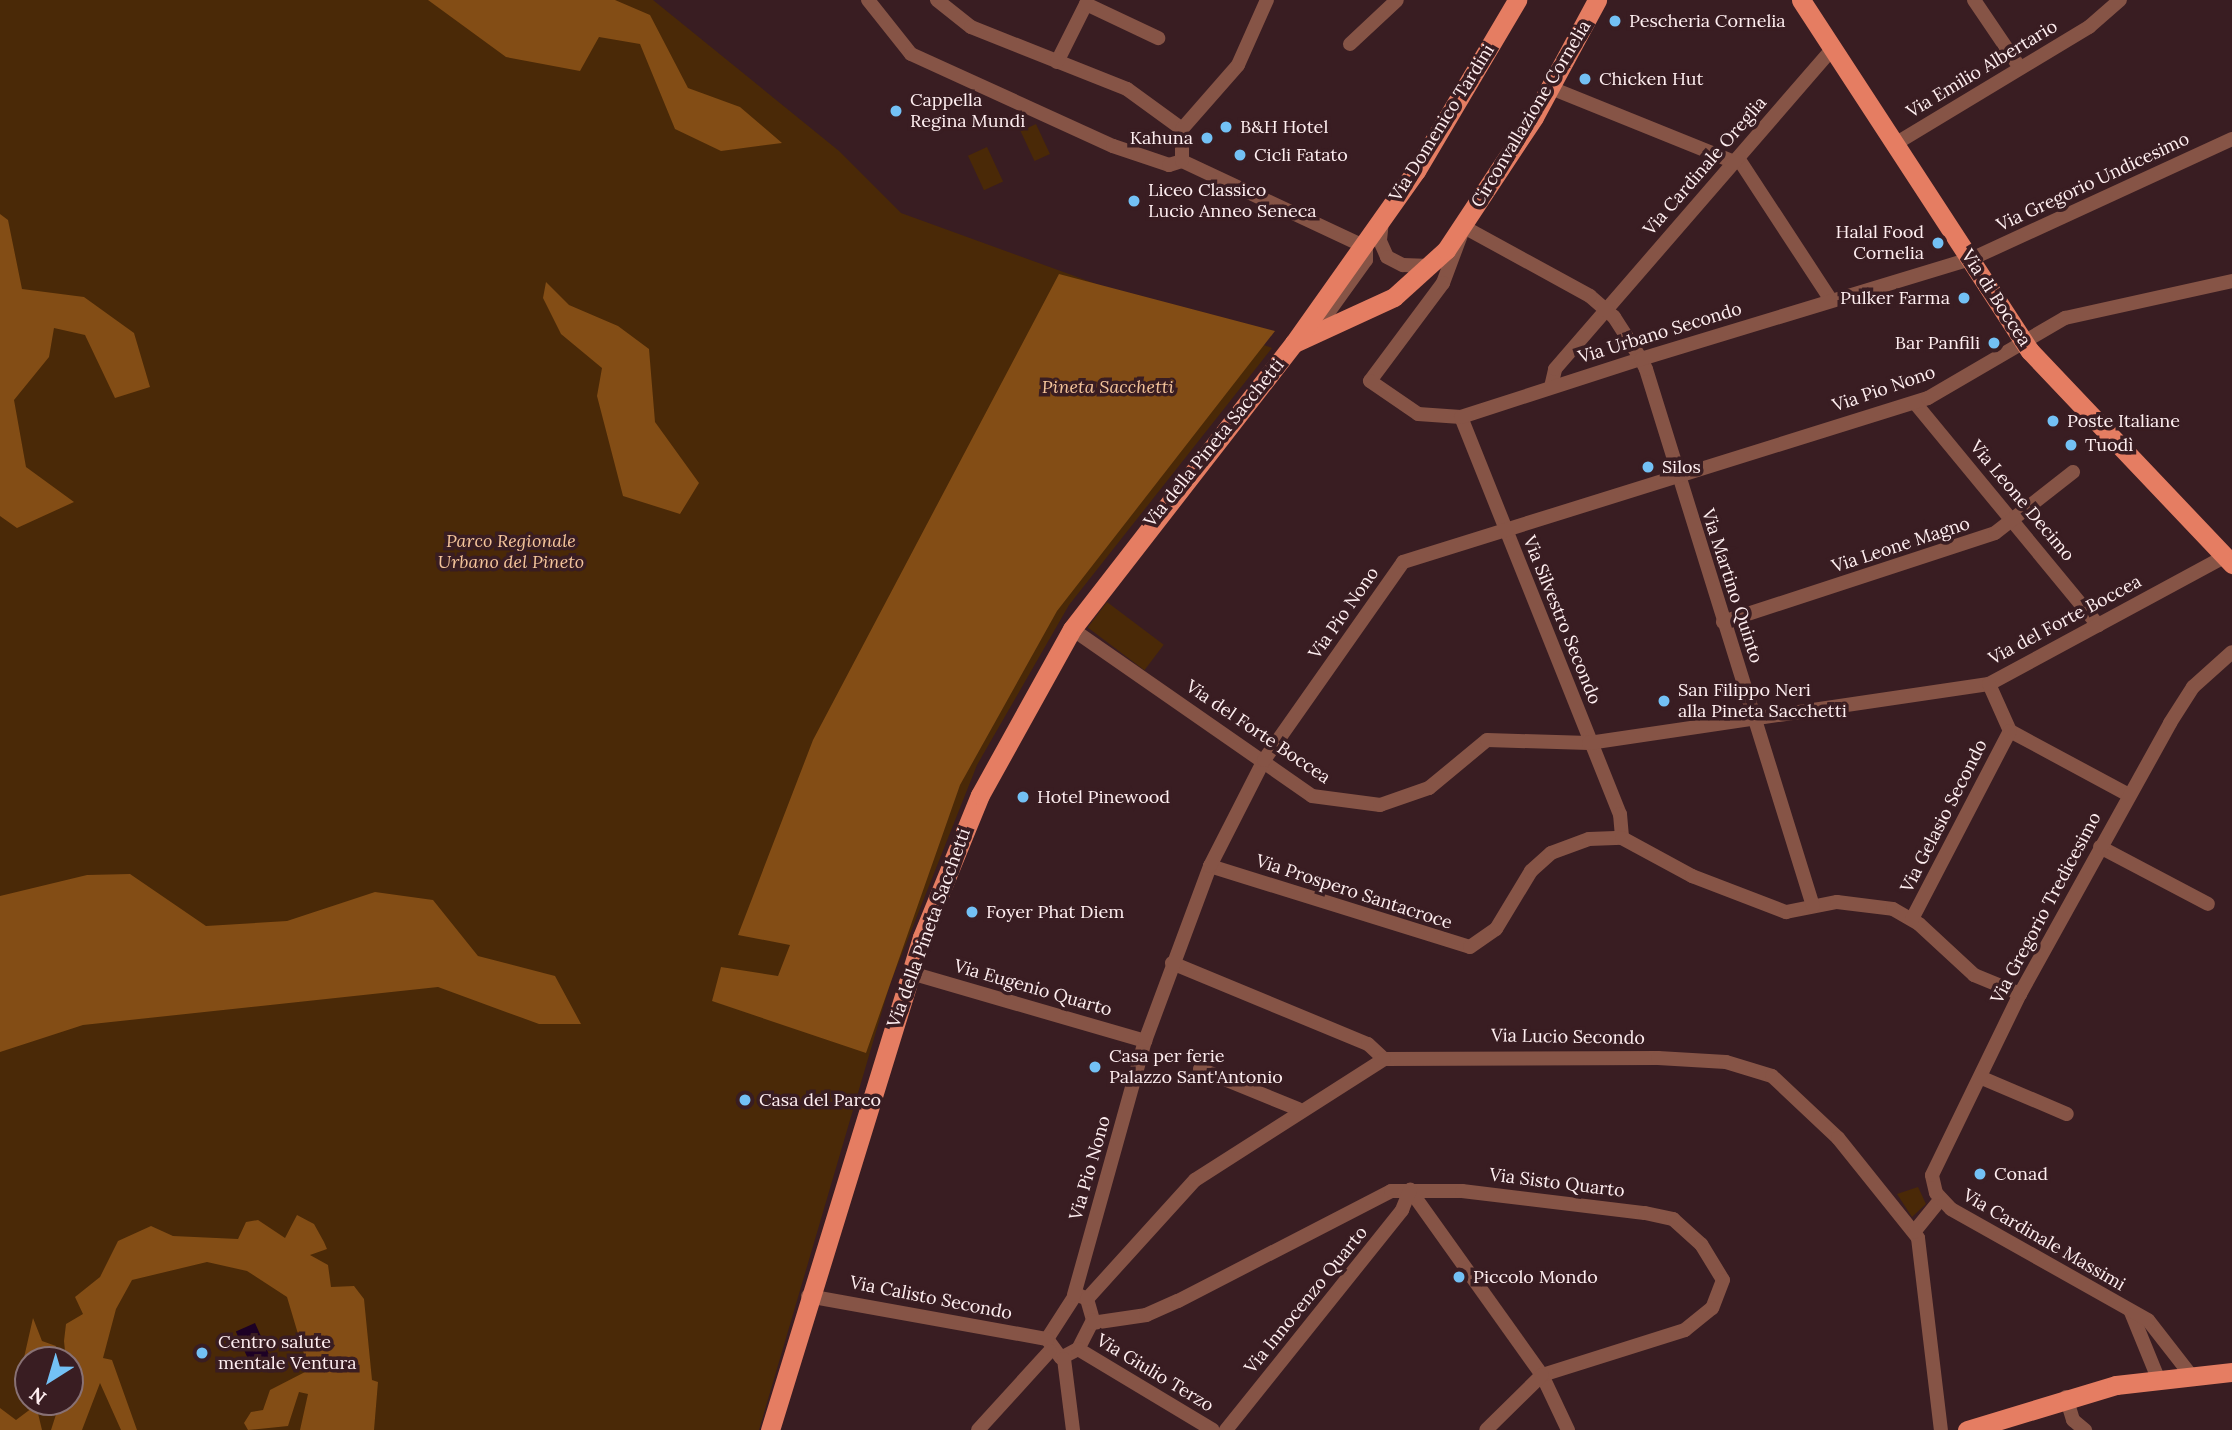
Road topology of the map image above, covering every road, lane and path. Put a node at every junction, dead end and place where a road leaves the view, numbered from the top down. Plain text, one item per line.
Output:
1 (868, 0) edge
2 (937, 0) edge
3 (1267, 0) edge
4 (1397, 0) edge
5 (1517, 0) edge
6 (1597, 0) edge
7 (1801, 0) edge
8 (1974, 0) edge
9 (2120, 0) edge
10 (1158, 38) dead end
11 (1350, 44) dead end
12 (1832, 49) junction
13 (1057, 62) junction
14 (2020, 68) junction
15 (1551, 88) junction
16 (1182, 130) junction
17 (2232, 139) edge
18 (1895, 144) junction
19 (1736, 160) junction
20 (1182, 161) junction
21 (1383, 216) junction
22 (1464, 227) junction
23 (1363, 244) junction
24 (1971, 259) junction
25 (1430, 266) junction
26 (2232, 281) edge
27 (1831, 300) junction
28 (1606, 308) junction
29 (1315, 331) junction
30 (2023, 342) junction
31 (1294, 343) junction
32 (1641, 359) junction
33 (1370, 381) joint
34 (1551, 387) junction
35 (1915, 402) junction
36 (1461, 417) junction
37 (2073, 472) dead end
38 (1677, 476) junction
39 (2015, 522) junction
40 (1504, 528) junction
41 (2228, 560) edge
42 (1723, 622) junction
43 (2098, 625) junction
44 (1072, 629) junction
45 (2232, 652) edge
46 (1989, 684) junction
47 (1753, 718) junction
48 (2010, 731) junction
49 (1589, 743) junction
50 (1264, 760) junction
51 (2129, 795) junction
52 (1622, 838) junction
53 (2100, 848) junction
54 (1210, 866) junction
55 (2208, 904) dead end
56 (1813, 906) junction
57 (1912, 919) junction
58 (1172, 963) junction
59 (911, 973) junction
60 (2020, 994) junction
61 (1145, 1041) junction
62 (1384, 1059) junction
63 (1200, 1069) dead end
64 (1982, 1078) junction
65 (1298, 1109) junction
66 (2067, 1114) dead end
67 (1410, 1190) junction
68 (1940, 1200) junction
69 (1914, 1233) junction
70 (808, 1296) junction
71 (1080, 1297) junction
72 (2130, 1311) junction
73 (1092, 1323) junction
74 (1048, 1345) junction
75 (1078, 1349) junction
76 (1064, 1359) junction
77 (2232, 1372) edge
78 (2190, 1374) junction
79 (1542, 1375) junction
80 (2158, 1378) junction
81 (2066, 1397) junction
82 (770, 1430) edge
83 (978, 1430) edge
84 (1073, 1430) edge
85 (1213, 1430) edge
86 (1226, 1430) edge
87 (1486, 1430) edge
88 (1568, 1430) edge
89 (1941, 1430) edge
90 (1967, 1430) edge
91 (2085, 1430) edge

1 - 20 street
2 - 13 street
3 - 16 street
4 - 11 street
5 - 21 main road, Via Domenico Tardini
6 - 15 main road, Circonvallazione Cornelia
7 - 12 main road, Via di Boccea
8 - 14 street
9 - 14 street, Via Emilio Albertario
10 - 13 street
12 - 18 main road, Via di Boccea
12 - 19 street, Via Cardinale Oreglia
13 - 16 street
14 - 18 street, Via Emilio Albertario
15 - 19 street
15 - 22 main road, Circonvallazione Cornelia
16 - 20 street
17 - 24 street, Via Gregorio Undicesimo
18 - 24 main road, Via di Boccea
19 - 27 street
19 - 28 street, Via Cardinale Oreglia
20 - 23 street
21 - 23 main road, Via Domenico Tardini
21 - 25 street
22 - 25 main road, Circonvallazione Cornelia
22 - 28 street
22 - 33 street, Circonvallazione Cornelia
23 - 29 street, Via Domenico Tardini
23 - 31 main road, Via Domenico Tardini
24 - 27 street, Via Urbano Secondo
24 - 30 main road, Via di Boccea
25 - 29 main road, Circonvallazione Cornelia
26 - 30 street, Via Pio Nono
27 - 32 street, Via Urbano Secondo
28 - 32 street, Via Martino Quinto
28 - 34 street, Via Cardinale Oreglia
29 - 31 main road, Circonvallazione Cornelia
30 - 35 street, Via Pio Nono
30 - 41 main road, Via di Boccea
31 - 44 main road, Via della Pineta Sacchetti
32 - 34 street, Via Urbano Secondo
32 - 38 street, Via Martino Quinto
33 - 36 street, Via Urbano Secondo
34 - 36 street, Via Urbano Secondo
35 - 38 street, Via Pio Nono
35 - 39 street, Via Leone Decimo
36 - 40 street, Via Silvestro Secondo
37 - 39 street, Via Leone Magno
38 - 40 street, Via Pio Nono
38 - 42 street, Via Martino Quinto
39 - 42 street, Via Leone Magno
39 - 43 street, Via Leone Decimo
40 - 49 street, Via Silvestro Secondo
40 - 50 street, Via Pio Nono
41 - 43 street, Via del Forte Boccea
42 - 47 street, Via Martino Quinto
43 - 46 street, Via del Forte Boccea
44 - 50 street, Via del Forte Boccea
44 - 59 main road, Via della Pineta Sacchetti
45 - 51 street, Via Gregorio Tredicesimo
46 - 47 street, Via del Forte Boccea
46 - 48 street
47 - 49 street, Via del Forte Boccea
47 - 56 street, Via Martino Quinto
48 - 51 street
48 - 57 street, Via Gelasio Secondo
49 - 50 street, Via del Forte Boccea
49 - 52 street, Via Silvestro Secondo
50 - 54 street, Via Pio Nono
51 - 53 street, Via Gregorio Tredicesimo
52 - 54 street, Via Prospero Santacroce
52 - 56 street
53 - 55 street
53 - 60 street, Via Gregorio Tredicesimo
54 - 58 street, Via Pio Nono
56 - 57 street
57 - 60 street
58 - 61 street, Via Pio Nono
58 - 62 street
59 - 61 street, Via Eugenio Quarto
59 - 70 main road, Via della Pineta Sacchetti
60 - 64 street, Via Gregorio Tredicesimo
61 - 71 street, Via Pio Nono
62 - 65 street
62 - 69 street, Via Lucio Secondo
63 - 65 street
64 - 66 street
64 - 68 street, Via Gregorio Tredicesimo
65 - 71 street
67 - 73 street, Via Sisto Quarto
67 - 79 street
67 - 79 street, Via Sisto Quarto
67 - 86 street, Via Innocenzo Quarto
68 - 69 street
68 - 72 street, Via Cardinale Massimi
69 - 89 street, Via Lucio Secondo
70 - 74 street, Via Calisto Secondo
70 - 82 main road, Via della Pineta Sacchetti
71 - 73 street
71 - 74 street
72 - 78 street, Via Cardinale Massimi
72 - 80 street, Via Cardinale Massimi
73 - 75 street
74 - 76 street, Via Calisto Secondo
74 - 83 street
75 - 76 street
75 - 85 street, Via Giulio Terzo
76 - 84 street
77 - 78 main road
78 - 80 main road
79 - 87 street, Via Sisto Quarto
79 - 88 street
80 - 81 main road
81 - 90 main road
81 - 91 street

